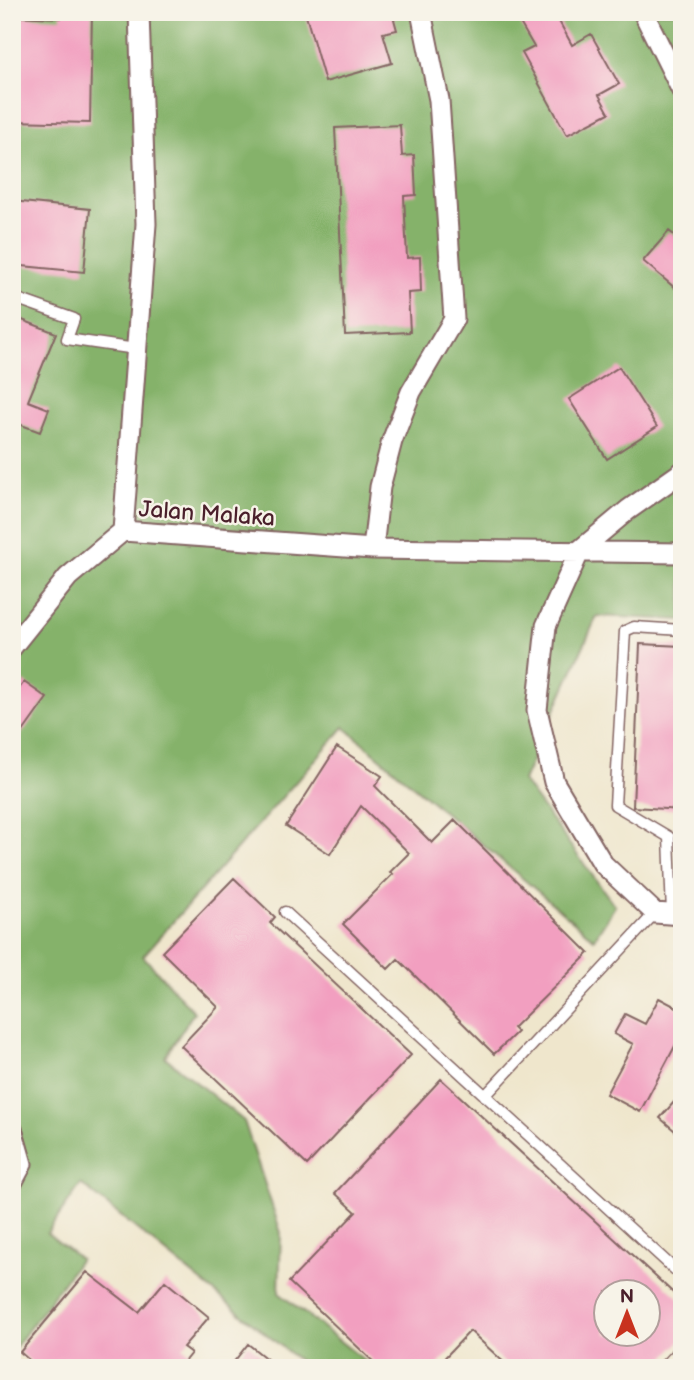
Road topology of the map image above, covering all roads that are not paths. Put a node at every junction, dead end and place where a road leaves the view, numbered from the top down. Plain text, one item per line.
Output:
1 (139, 12) edge
2 (421, 12) edge
3 (643, 12) edge
4 (682, 91) edge
5 (12, 297) edge
6 (136, 349) junction
7 (682, 472) edge
8 (123, 531) junction
9 (373, 549) junction
10 (580, 550) junction
11 (682, 553) edge
12 (682, 630) edge
13 (12, 648) edge
14 (285, 912) dead end
15 (670, 914) edge
16 (485, 1096) junction
17 (12, 1129) edge
18 (12, 1182) edge
19 (682, 1276) edge

1 - 6 street, Jalan Malaka
2 - 9 street
3 - 4 street
5 - 6 lane
6 - 8 street, Jalan Malaka
7 - 10 street
8 - 9 street, Jalan Malaka
8 - 13 street
9 - 10 street, Jalan Malaka
10 - 11 street, Jalan Malaka
10 - 15 street
12 - 15 lane
14 - 16 lane
15 - 16 lane
16 - 19 lane
17 - 18 street

